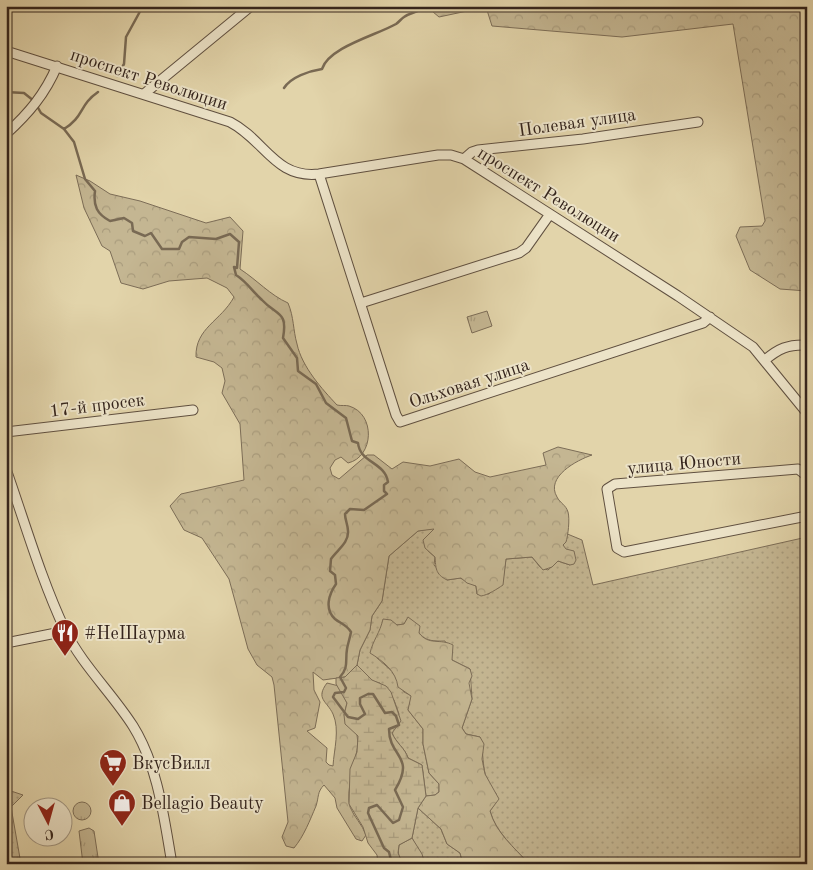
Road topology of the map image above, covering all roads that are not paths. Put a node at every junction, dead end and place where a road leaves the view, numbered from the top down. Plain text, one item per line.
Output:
1 (251, 6) edge
2 (6, 51) edge
3 (57, 66) junction
4 (144, 94) junction
5 (698, 122) dead end
6 (6, 134) edge
7 (464, 159) junction
8 (319, 174) junction
9 (550, 214) junction
10 (361, 303) junction
11 (710, 317) junction
12 (807, 345) edge
13 (764, 360) junction
14 (193, 410) dead end
15 (807, 413) edge
16 (6, 432) edge
17 (6, 469) edge
18 (807, 476) edge
19 (807, 516) edge
20 (66, 631) junction
21 (6, 643) edge
22 (172, 864) edge

1 - 4 street
2 - 3 street, проспект Революции
3 - 4 street, проспект Революции
3 - 6 street
4 - 8 street, проспект Революции
5 - 7 street, Полевая улица
7 - 8 street, проспект Революции
7 - 9 street, проспект Революции
8 - 10 street, Ольховая улица
9 - 10 street
9 - 11 street, проспект Революции
10 - 11 street, Ольховая улица
11 - 13 street, проспект Революции
12 - 13 street
13 - 15 street, проспект Революции
14 - 16 street, 17-й просек
17 - 20 street
18 - 19 street, улица Юности
20 - 21 street
20 - 22 street

